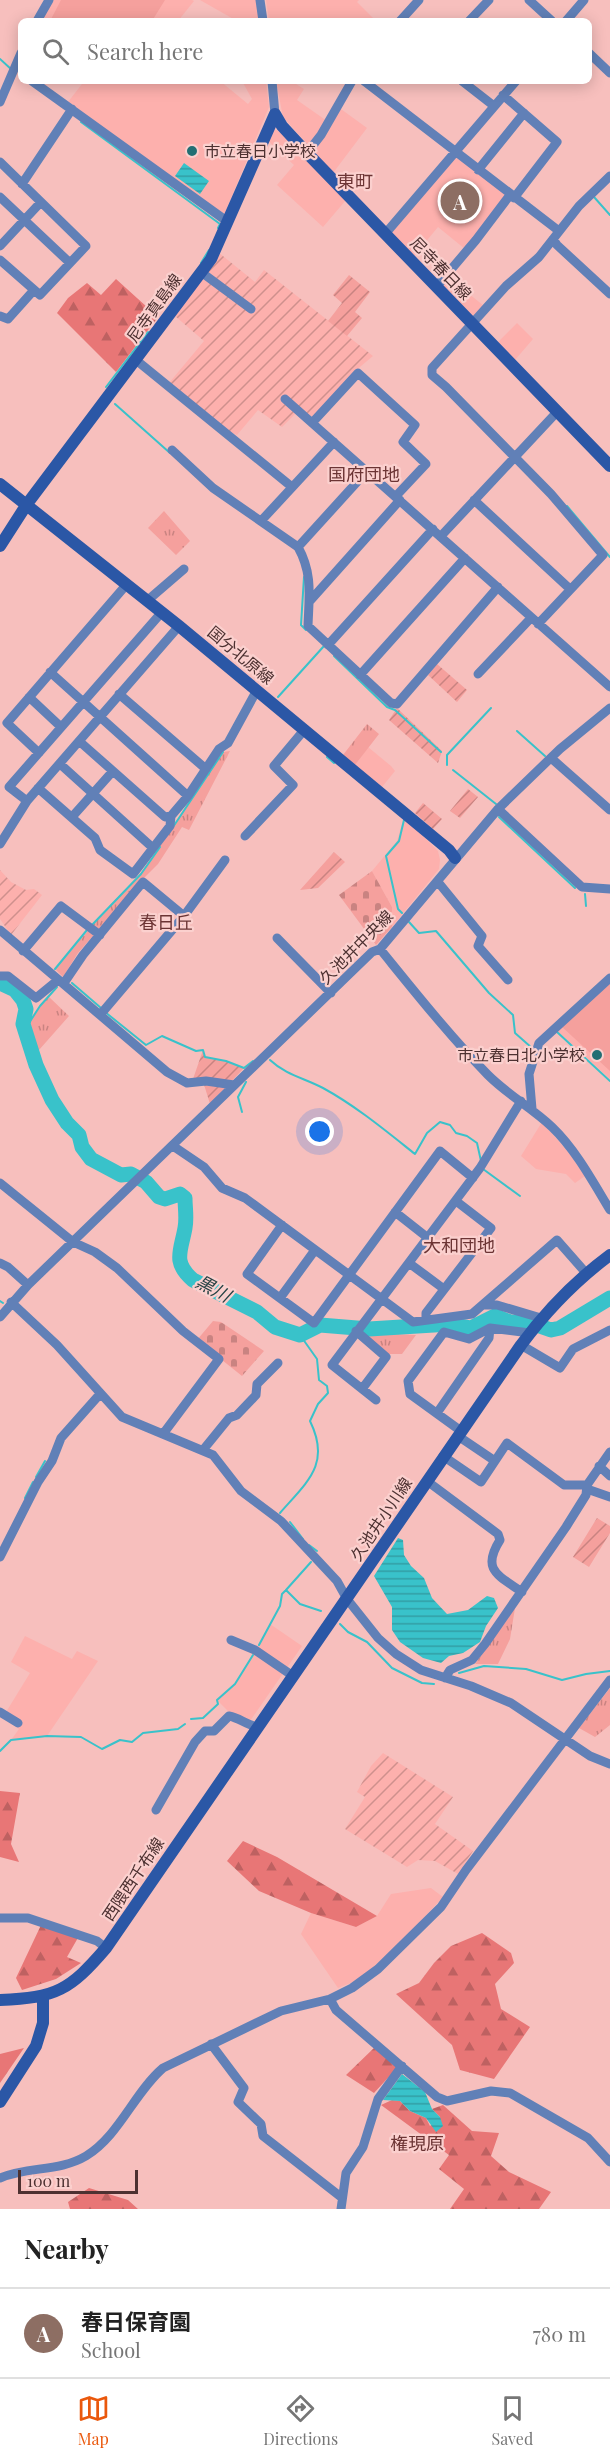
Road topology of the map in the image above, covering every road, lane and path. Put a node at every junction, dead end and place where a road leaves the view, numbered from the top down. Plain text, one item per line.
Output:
1 (49, 0) edge
2 (260, 0) edge
3 (419, 0) edge
4 (489, 0) edge
5 (529, 0) edge
6 (584, 0) edge
7 (39, 18) edge
8 (263, 18) edge
9 (403, 18) edge
10 (473, 18) edge
11 (549, 18) edge
12 (569, 18) edge
13 (592, 56) edge
14 (16, 72) edge
15 (610, 73) edge
16 (36, 84) edge
17 (272, 84) edge
18 (350, 84) edge
19 (368, 84) edge
20 (466, 84) edge
21 (513, 84) edge
22 (503, 95) junction
23 (0, 102) edge
24 (494, 106) junction
25 (70, 112) junction
26 (524, 113) junction
27 (275, 114) junction
28 (455, 152) junction
29 (307, 153) junction
30 (0, 162) edge
31 (478, 170) junction
32 (610, 176) edge
33 (22, 184) junction
34 (512, 196) junction
35 (0, 197) edge
36 (41, 202) junction
37 (24, 220) junction
38 (228, 222) junction
39 (385, 234) junction
40 (556, 238) junction
41 (0, 246) edge
42 (0, 260) edge
43 (70, 263) junction
44 (201, 272) junction
45 (437, 286) junction
46 (34, 290) junction
47 (610, 294) edge
48 (251, 309) dead end
49 (0, 316) edge
50 (473, 325) junction
51 (136, 360) junction
52 (285, 399) dead end
53 (557, 412) junction
54 (312, 423) junction
55 (334, 442) junction
56 (172, 450) dead end
57 (516, 454) junction
58 (610, 466) edge
59 (367, 471) junction
60 (0, 484) edge
61 (292, 487) junction
62 (398, 498) junction
63 (474, 500) junction
64 (27, 504) junction
65 (261, 521) junction
66 (433, 529) junction
67 (441, 536) junction
68 (0, 546) edge
69 (298, 547) junction
70 (465, 558) junction
71 (606, 558) edge
72 (184, 569) dead end
73 (127, 584) junction
74 (498, 587) junction
75 (570, 589) junction
76 (148, 600) junction
77 (309, 602) junction
78 (162, 612) junction
79 (535, 621) junction
80 (179, 626) junction
81 (328, 645) junction
82 (50, 672) junction
83 (478, 674) dead end
84 (360, 675) junction
85 (610, 687) edge
86 (257, 690) junction
87 (119, 694) junction
88 (29, 698) junction
89 (83, 702) junction
90 (610, 708) edge
91 (100, 717) junction
92 (61, 727) junction
93 (305, 729) junction
94 (79, 741) junction
95 (39, 753) junction
96 (551, 758) junction
97 (60, 764) junction
98 (206, 769) junction
99 (113, 771) junction
100 (39, 788) junction
101 (93, 794) junction
102 (188, 796) junction
103 (27, 801) junction
104 (498, 809) junction
105 (610, 810) edge
106 (171, 816) junction
107 (72, 818) junction
108 (245, 836) dead end
109 (0, 844) edge
110 (153, 848) junction
111 (455, 858) junction
112 (225, 860) dead end
113 (438, 882) junction
114 (610, 889) edge
115 (184, 916) junction
116 (0, 930) edge
117 (100, 935) junction
118 (277, 938) dead end
119 (380, 949) junction
120 (23, 951) junction
121 (0, 976) edge
122 (610, 978) edge
123 (508, 980) dead end
124 (61, 981) junction
125 (331, 993) junction
126 (100, 1015) junction
127 (234, 1085) junction
128 (521, 1101) junction
129 (532, 1109) junction
130 (173, 1146) junction
131 (472, 1178) junction
132 (0, 1183) edge
133 (456, 1201) junction
134 (610, 1210) edge
135 (395, 1212) junction
136 (282, 1225) junction
137 (428, 1238) junction
138 (73, 1242) junction
139 (315, 1250) junction
140 (610, 1255) edge
141 (0, 1263) edge
142 (409, 1263) junction
143 (586, 1273) junction
144 (349, 1275) junction
145 (28, 1285) junction
146 (444, 1289) junction
147 (280, 1298) junction
148 (381, 1298) junction
149 (11, 1302) junction
150 (483, 1305) junction
151 (0, 1317) edge
152 (426, 1320) junction
153 (535, 1325) junction
154 (490, 1329) junction
155 (610, 1330) edge
156 (356, 1334) junction
157 (521, 1345) junction
158 (278, 1363) dead end
159 (362, 1389) junction
160 (100, 1394) junction
161 (376, 1400) dead end
162 (436, 1413) junction
163 (459, 1433) junction
164 (163, 1434) junction
165 (203, 1450) junction
166 (610, 1452) edge
167 (443, 1456) junction
168 (495, 1461) junction
169 (599, 1466) junction
170 (610, 1476) edge
171 (427, 1481) junction
172 (587, 1487) junction
173 (610, 1497) edge
174 (2, 1552) edge
175 (522, 1592) junction
176 (347, 1599) junction
177 (231, 1640) dead end
178 (293, 1676) junction
179 (445, 1678) junction
180 (610, 1680) edge
181 (0, 1712) edge
182 (18, 1723) dead end
183 (258, 1727) junction
184 (564, 1739) junction
185 (610, 1764) edge
186 (156, 1810) dead end
187 (0, 1918) edge
188 (106, 1948) junction
189 (43, 1997) junction
190 (330, 1999) junction
191 (0, 2000) edge
192 (211, 2044) junction
193 (402, 2067) junction
194 (0, 2102) edge
195 (610, 2162) edge
196 (0, 2178) edge
197 (341, 2197) junction
198 (341, 2209) edge

1 - 7 street
2 - 8 street
3 - 9 street
4 - 10 street
5 - 11 street
6 - 12 street
13 - 15 street
14 - 23 street
16 - 25 street
17 - 27 street
18 - 29 street
19 - 28 street
20 - 24 street
21 - 22 street
22 - 24 street
22 - 26 street
24 - 28 street
25 - 33 street
25 - 38 street
26 - 31 street
26 - 34 street
27 - 29 street, 尼寺春日線
27 - 38 street, 尼寺真島線
28 - 31 street
28 - 39 street
29 - 39 street, 尼寺春日線
30 - 33 street
31 - 34 street
32 - 40 street
33 - 36 street
34 - 40 street
34 - 45 street
35 - 37 street
36 - 37 street
36 - 43 street
37 - 41 street
37 - 43 street
38 - 44 street, 尼寺真島線
39 - 45 street, 尼寺春日線
40 - 47 street
40 - 50 street
42 - 46 street
43 - 46 street
44 - 48 street
44 - 51 street, 尼寺真島線
45 - 50 street, 尼寺春日線
46 - 49 street
50 - 53 street, 尼寺春日線
50 - 57 street
51 - 61 street
51 - 64 street, 尼寺真島線
52 - 54 street
53 - 57 street
53 - 58 street, 尼寺春日線
54 - 55 street
54 - 62 street
55 - 59 street
55 - 61 street
56 - 65 street
57 - 63 street
57 - 71 street
59 - 62 street
59 - 69 street
60 - 64 street, 国分北原線
61 - 65 street
62 - 66 street
62 - 77 street
63 - 67 street
63 - 75 street
64 - 68 street, 尼寺真島線
64 - 73 street, 国分北原線
65 - 69 street
66 - 67 street
66 - 81 street
67 - 70 street
69 - 77 street
70 - 74 street
70 - 84 street
71 - 75 street
72 - 76 street
73 - 76 street, 国分北原線
73 - 82 street
74 - 79 street
74 - 84 street
75 - 79 street
76 - 78 street, 国分北原線
77 - 81 street
78 - 80 street, 国分北原線
78 - 89 street
79 - 83 street
79 - 85 street
80 - 86 street, 国分北原線
80 - 87 street
81 - 84 street
82 - 88 street
82 - 89 street
86 - 93 street, 国分北原線
86 - 98 street
87 - 91 street
87 - 98 street
88 - 92 street
88 - 95 street
89 - 91 street
89 - 92 street
90 - 96 street, 久池井中央線
91 - 94 street
91 - 102 street
92 - 95 street
93 - 108 street
93 - 111 street, 国分北原線
94 - 97 street
94 - 99 street
95 - 103 street
96 - 104 street, 久池井中央線
96 - 105 street
97 - 100 street
97 - 101 street
98 - 102 street
99 - 101 street
99 - 106 street
100 - 103 street
100 - 107 street
101 - 107 street
101 - 110 street
102 - 106 street
103 - 109 street
104 - 111 street, 久池井中央線
104 - 114 street
106 - 110 street
107 - 110 street
111 - 113 street, 久池井中央線
112 - 115 street
113 - 119 street, 久池井中央線
113 - 123 street
115 - 117 street
115 - 126 street
116 - 120 street
117 - 120 street
117 - 124 street
118 - 125 street
119 - 125 street, 久池井中央線
119 - 128 street
120 - 124 street
121 - 124 street
122 - 129 street
124 - 126 street
125 - 127 street, 久池井中央線
126 - 127 street
127 - 130 street, 久池井中央線
128 - 129 street
128 - 131 street
129 - 134 street
130 - 136 street
130 - 138 street, 久池井中央線
131 - 133 street
131 - 135 street
132 - 138 street
133 - 137 street
133 - 146 street
135 - 137 street
135 - 144 street
136 - 139 street
136 - 147 street
137 - 142 street
138 - 145 street, 久池井中央線
138 - 164 street
139 - 144 street
139 - 147 street
140 - 143 street, 久池井小川線
141 - 145 street
142 - 146 street
142 - 148 street
143 - 150 street
143 - 153 street, 久池井小川線
144 - 147 street
144 - 148 street
145 - 149 street, 久池井中央線
146 - 152 street
148 - 152 street
148 - 156 street
149 - 151 street, 久池井中央線
149 - 160 street
150 - 152 street
150 - 153 street
153 - 154 street
153 - 157 street, 久池井小川線
154 - 162 street
154 - 162 street
155 - 157 street
156 - 159 street
156 - 159 street
157 - 163 street, 久池井小川線
158 - 165 street
159 - 161 street
160 - 164 street
160 - 174 street
162 - 163 street
163 - 167 street, 久池井小川線
163 - 168 street
164 - 165 street
165 - 176 street
166 - 169 street
167 - 168 street
167 - 171 street, 久池井小川線
168 - 172 street
169 - 170 street
169 - 172 street
171 - 175 street
171 - 176 street, 久池井小川線
172 - 173 street
172 - 175 street
175 - 179 street
176 - 178 street, 久池井小川線
176 - 179 street
177 - 178 street
178 - 183 street, 久池井小川線
179 - 184 street
180 - 184 street
181 - 182 street
183 - 186 street
183 - 188 street, 西隈西千布線
184 - 185 street
184 - 190 street
187 - 188 street
188 - 189 street, 西隈西千布線
189 - 191 street, 西隈西千布線
189 - 194 street
190 - 192 street
190 - 193 street
192 - 196 street
192 - 197 street
193 - 195 street
193 - 197 street
197 - 198 street

